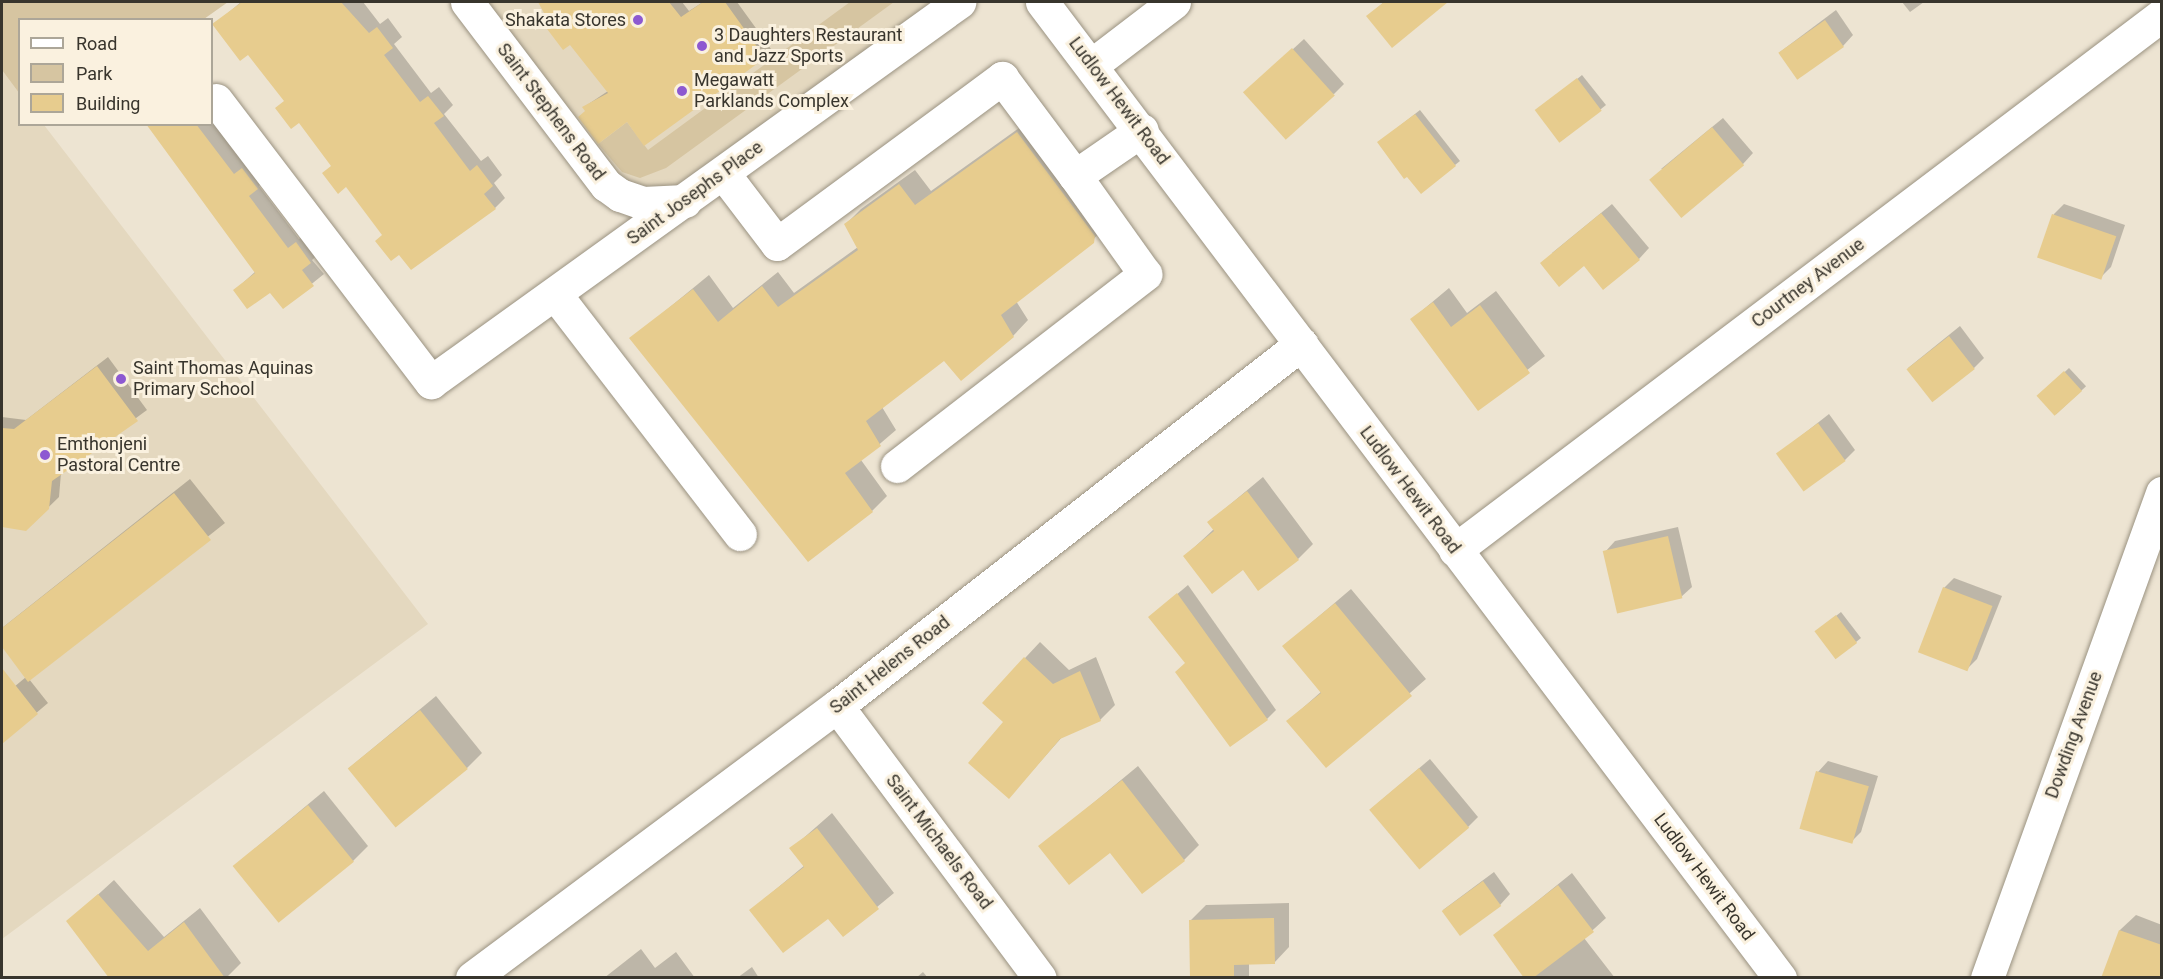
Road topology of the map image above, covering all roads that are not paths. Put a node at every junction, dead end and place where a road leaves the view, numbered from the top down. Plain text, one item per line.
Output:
1 (467, 2) edge
2 (959, 2) edge
3 (1042, 2) edge
4 (1174, 2) edge
5 (2162, 15) edge
6 (1093, 64) junction
7 (216, 100) dead end
8 (1142, 129) junction
9 (723, 173) junction
10 (1075, 176) junction
11 (685, 201) junction
12 (555, 294) junction
13 (1301, 344) junction
14 (897, 466) dead end
15 (2162, 493) edge
16 (740, 534) dead end
17 (1455, 550) junction
18 (837, 706) junction
19 (472, 978) edge
20 (1040, 978) edge
21 (1780, 978) edge
22 (1988, 978) edge

1 - 11 street, Saint Stephens Road
2 - 9 street, Saint Josephs Place
3 - 6 street, Ludlow Hewit Road
4 - 6 street
5 - 17 street, Courtney Avenue
6 - 8 street, Ludlow Hewit Road
7 - 12 street, Saint Josephs Place
8 - 10 street
8 - 13 street, Ludlow Hewit Road
9 - 10 street
9 - 11 street, Saint Josephs Place
10 - 14 street
11 - 12 street, Saint Josephs Place
12 - 16 street
13 - 17 street, Ludlow Hewit Road
13 - 18 street, Saint Helens Road
15 - 22 street, Dowding Avenue
17 - 21 street, Ludlow Hewit Road
18 - 19 street, Saint Helens Road
18 - 20 street, Saint Michaels Road

